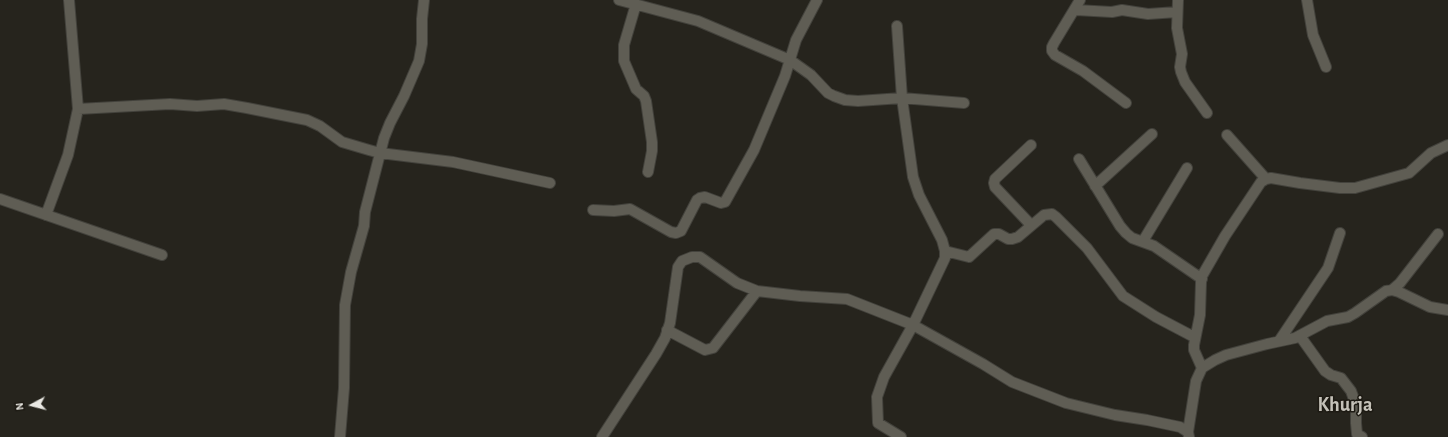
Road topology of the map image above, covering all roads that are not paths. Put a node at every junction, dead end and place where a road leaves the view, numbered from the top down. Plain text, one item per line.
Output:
1 (70, 0) edge
2 (424, 0) edge
3 (619, 0) edge
4 (817, 0) edge
5 (1080, 0) edge
6 (1178, 0) edge
7 (1307, 0) edge
8 (636, 4) junction
9 (1076, 10) junction
10 (1177, 12) junction
11 (897, 26) dead end
12 (790, 60) junction
13 (1326, 67) dead end
14 (902, 98) junction
15 (964, 103) dead end
16 (1126, 103) dead end
17 (78, 109) junction
18 (1207, 113) dead end
19 (1152, 134) dead end
20 (1227, 135) dead end
21 (1031, 145) dead end
22 (1448, 145) edge
23 (380, 153) junction
24 (1079, 159) dead end
25 (1187, 168) dead end
26 (648, 172) dead end
27 (1266, 179) junction
28 (550, 183) dead end
29 (1095, 186) junction
30 (0, 199) edge
31 (593, 210) dead end
32 (46, 215) junction
33 (1031, 225) junction
34 (1340, 232) dead end
35 (1438, 234) dead end
36 (1143, 241) junction
37 (945, 251) junction
38 (162, 255) dead end
39 (1202, 279) junction
40 (1392, 290) junction
41 (757, 291) junction
42 (1448, 310) edge
43 (913, 325) junction
44 (667, 330) junction
45 (1300, 336) junction
46 (1194, 337) junction
47 (1279, 340) junction
48 (1202, 368) junction
49 (1189, 435) edge
50 (340, 437) edge
51 (602, 437) edge
52 (902, 437) edge
53 (1362, 437) edge

1 - 17 street
2 - 23 street
3 - 8 street
4 - 12 street
5 - 9 street
6 - 10 street
7 - 13 street
8 - 12 street
8 - 26 street
9 - 10 street
9 - 16 street
10 - 18 street
11 - 14 street
12 - 14 street
12 - 31 street
14 - 15 street
14 - 37 street
17 - 23 street
17 - 32 street
19 - 29 street
20 - 27 street
21 - 33 street
22 - 27 street
23 - 28 street
23 - 50 street
24 - 29 street
25 - 36 street
27 - 39 street
29 - 36 street
30 - 32 street
32 - 38 street
33 - 37 street
33 - 46 street
34 - 47 street
35 - 40 street
36 - 39 street
37 - 43 street
39 - 46 street
40 - 42 street
40 - 45 street
41 - 43 street
41 - 44 street
41 - 44 street
43 - 49 street
43 - 52 street
44 - 51 street
45 - 47 street
45 - 53 street
46 - 48 street
47 - 48 street
48 - 49 street

